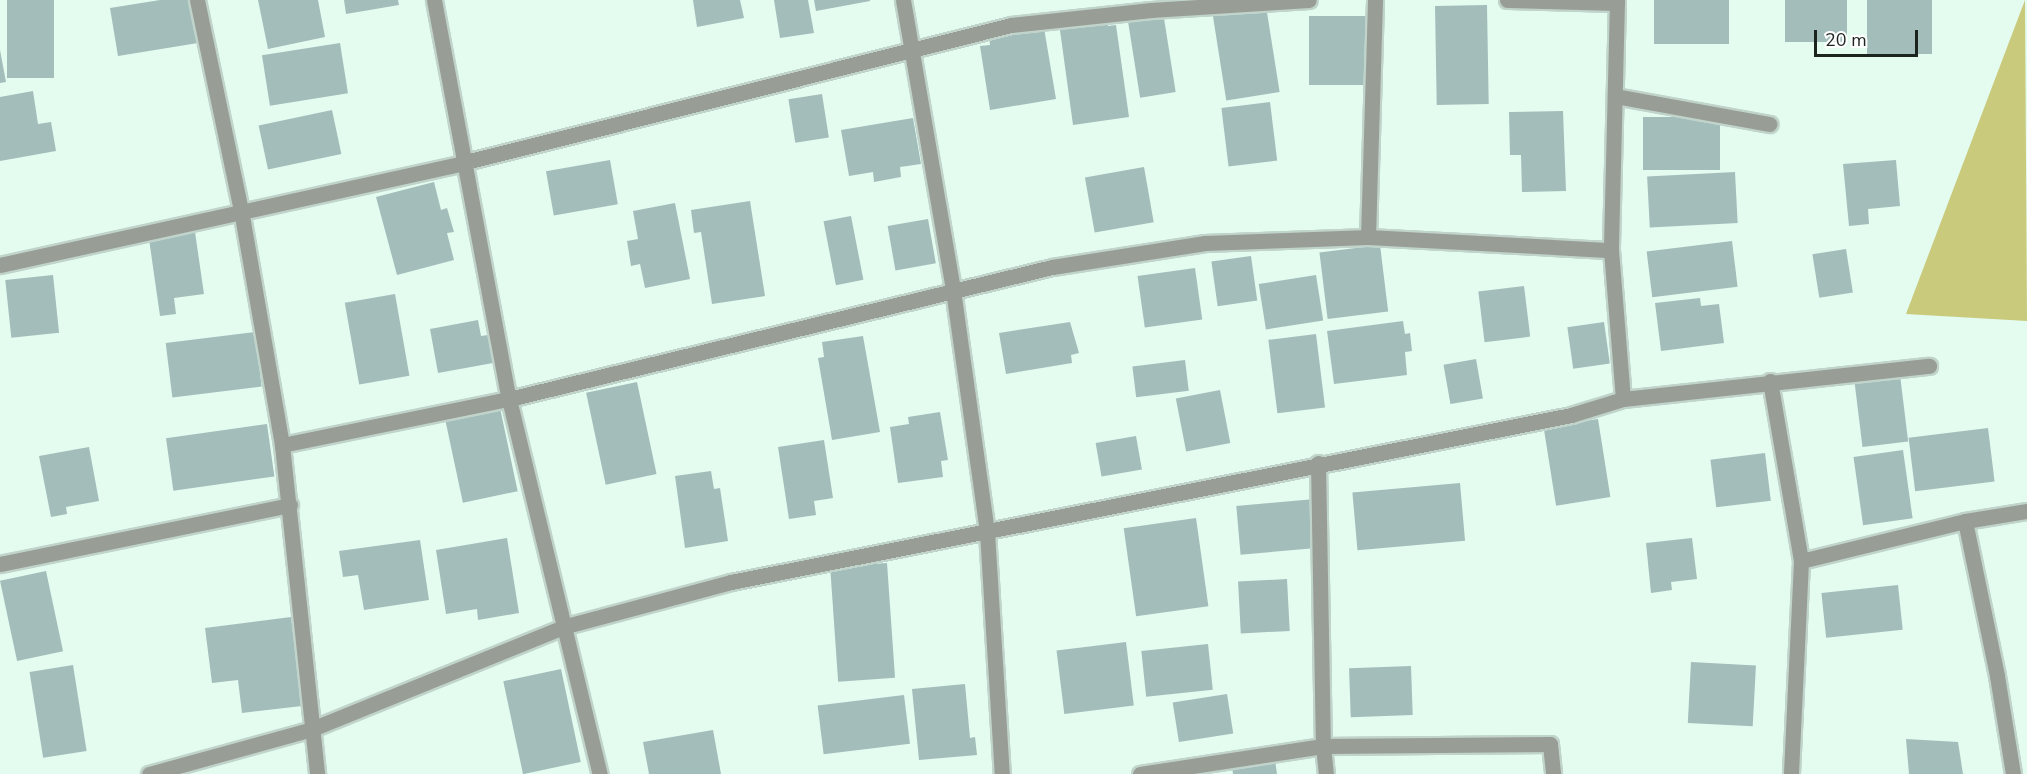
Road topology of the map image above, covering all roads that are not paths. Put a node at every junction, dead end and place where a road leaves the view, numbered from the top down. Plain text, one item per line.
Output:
1 (197, 0) edge
2 (434, 0) edge
3 (903, 0) edge
4 (1309, 0) edge
5 (1375, 0) edge
6 (1507, 0) edge
7 (1617, 2) edge
8 (912, 52) junction
9 (1615, 96) junction
10 (1769, 124) dead end
11 (462, 163) junction
12 (242, 210) junction
13 (1368, 237) junction
14 (1611, 250) junction
15 (0, 265) edge
16 (953, 290) junction
17 (1929, 366) dead end
18 (1770, 381) junction
19 (509, 399) junction
20 (1623, 399) junction
21 (282, 445) junction
22 (1318, 463) junction
23 (290, 506) junction
24 (2027, 511) edge
25 (1965, 521) junction
26 (987, 532) junction
27 (1801, 561) junction
28 (0, 564) edge
29 (566, 626) junction
30 (312, 729) junction
31 (1323, 746) junction
32 (149, 774) edge
33 (317, 774) edge
34 (600, 774) edge
35 (1002, 774) edge
36 (1140, 774) edge
37 (1326, 774) edge
38 (1553, 774) edge
39 (1791, 774) edge
40 (2013, 774) edge

1 - 12 street
2 - 11 street
3 - 8 street
4 - 8 street
5 - 13 street
6 - 7 street
7 - 9 street
8 - 11 street
8 - 16 street
9 - 10 street
9 - 14 street
11 - 12 street
11 - 19 street
12 - 15 street
12 - 21 street
13 - 14 street
13 - 16 street
14 - 20 street
16 - 19 street
16 - 26 street
17 - 18 street
18 - 20 street
18 - 27 street
19 - 21 street
19 - 29 street
20 - 22 street
21 - 23 street
22 - 26 street
22 - 31 street
23 - 28 street
23 - 30 street
24 - 25 street
25 - 27 street
25 - 40 street
26 - 29 street
26 - 35 street
27 - 39 street
29 - 30 street
29 - 34 street
30 - 32 street
30 - 33 street
31 - 36 street
31 - 37 street
31 - 38 street

